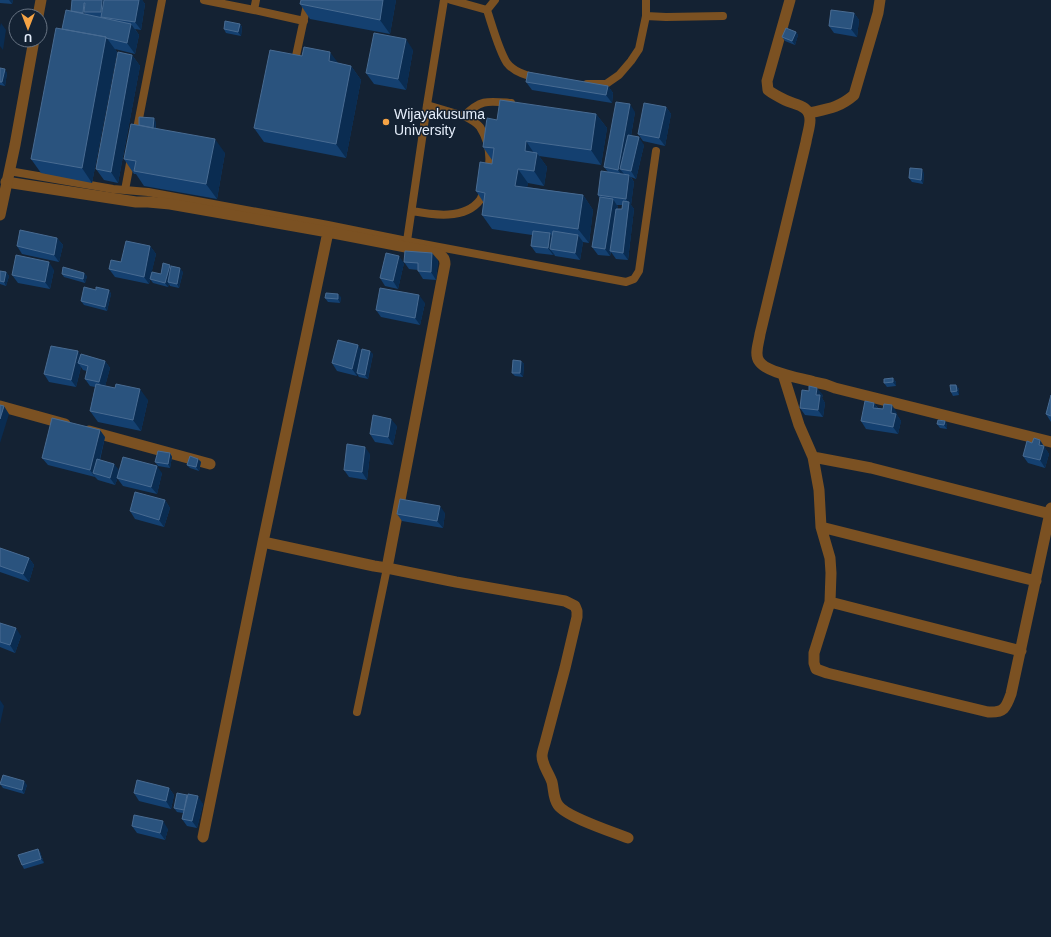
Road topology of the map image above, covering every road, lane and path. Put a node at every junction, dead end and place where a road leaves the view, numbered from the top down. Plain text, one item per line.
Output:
1 (162, 0) edge
2 (204, 0) edge
3 (256, 0) edge
4 (308, 0) edge
5 (444, 0) edge
6 (451, 0) edge
7 (495, 0) edge
8 (646, 0) edge
9 (790, 0) edge
10 (880, 0) edge
11 (254, 10) junction
12 (487, 10) junction
13 (646, 16) junction
14 (723, 16) dead end
15 (304, 21) junction
16 (33, 48) edge
17 (296, 56) edge
18 (543, 78) edge
19 (579, 84) edge
20 (519, 104) edge
21 (427, 105) junction
22 (808, 114) junction
23 (464, 116) junction
24 (135, 138) edge
25 (656, 151) dead end
26 (132, 153) edge
27 (9, 171) junction
28 (6, 182) junction
29 (125, 190) junction
30 (412, 211) junction
31 (0, 215) edge
32 (328, 232) junction
33 (407, 241) junction
34 (783, 374) junction
35 (0, 406) edge
36 (1051, 442) edge
37 (813, 457) junction
38 (210, 464) dead end
39 (1050, 511) edge
40 (821, 527) junction
41 (262, 542) junction
42 (387, 568) junction
43 (1036, 581) junction
44 (830, 602) junction
45 (1021, 651) junction
46 (357, 712) dead end
47 (203, 837) dead end
48 (628, 838) dead end

1 - 24 lane
2 - 11 lane
3 - 11 lane
4 - 15 lane
5 - 21 lane
6 - 12 lane
7 - 12 lane
8 - 13 lane
9 - 22 street
10 - 22 street
11 - 15 lane
12 - 18 lane
13 - 14 lane
13 - 19 lane
15 - 17 lane
16 - 27 street
20 - 23 lane
21 - 23 lane
21 - 30 lane
22 - 34 street
23 - 30 lane
25 - 33 lane
26 - 29 lane
27 - 28 street
27 - 29 lane
28 - 31 street
28 - 32 street
29 - 33 lane
30 - 33 lane
32 - 41 street
32 - 42 street
34 - 36 street
34 - 37 street
35 - 38 street
37 - 39 street
37 - 40 street
39 - 43 street
40 - 43 street
40 - 44 street
41 - 42 street
41 - 47 street
42 - 46 lane
42 - 48 street
43 - 45 street
44 - 45 street
44 - 45 street

